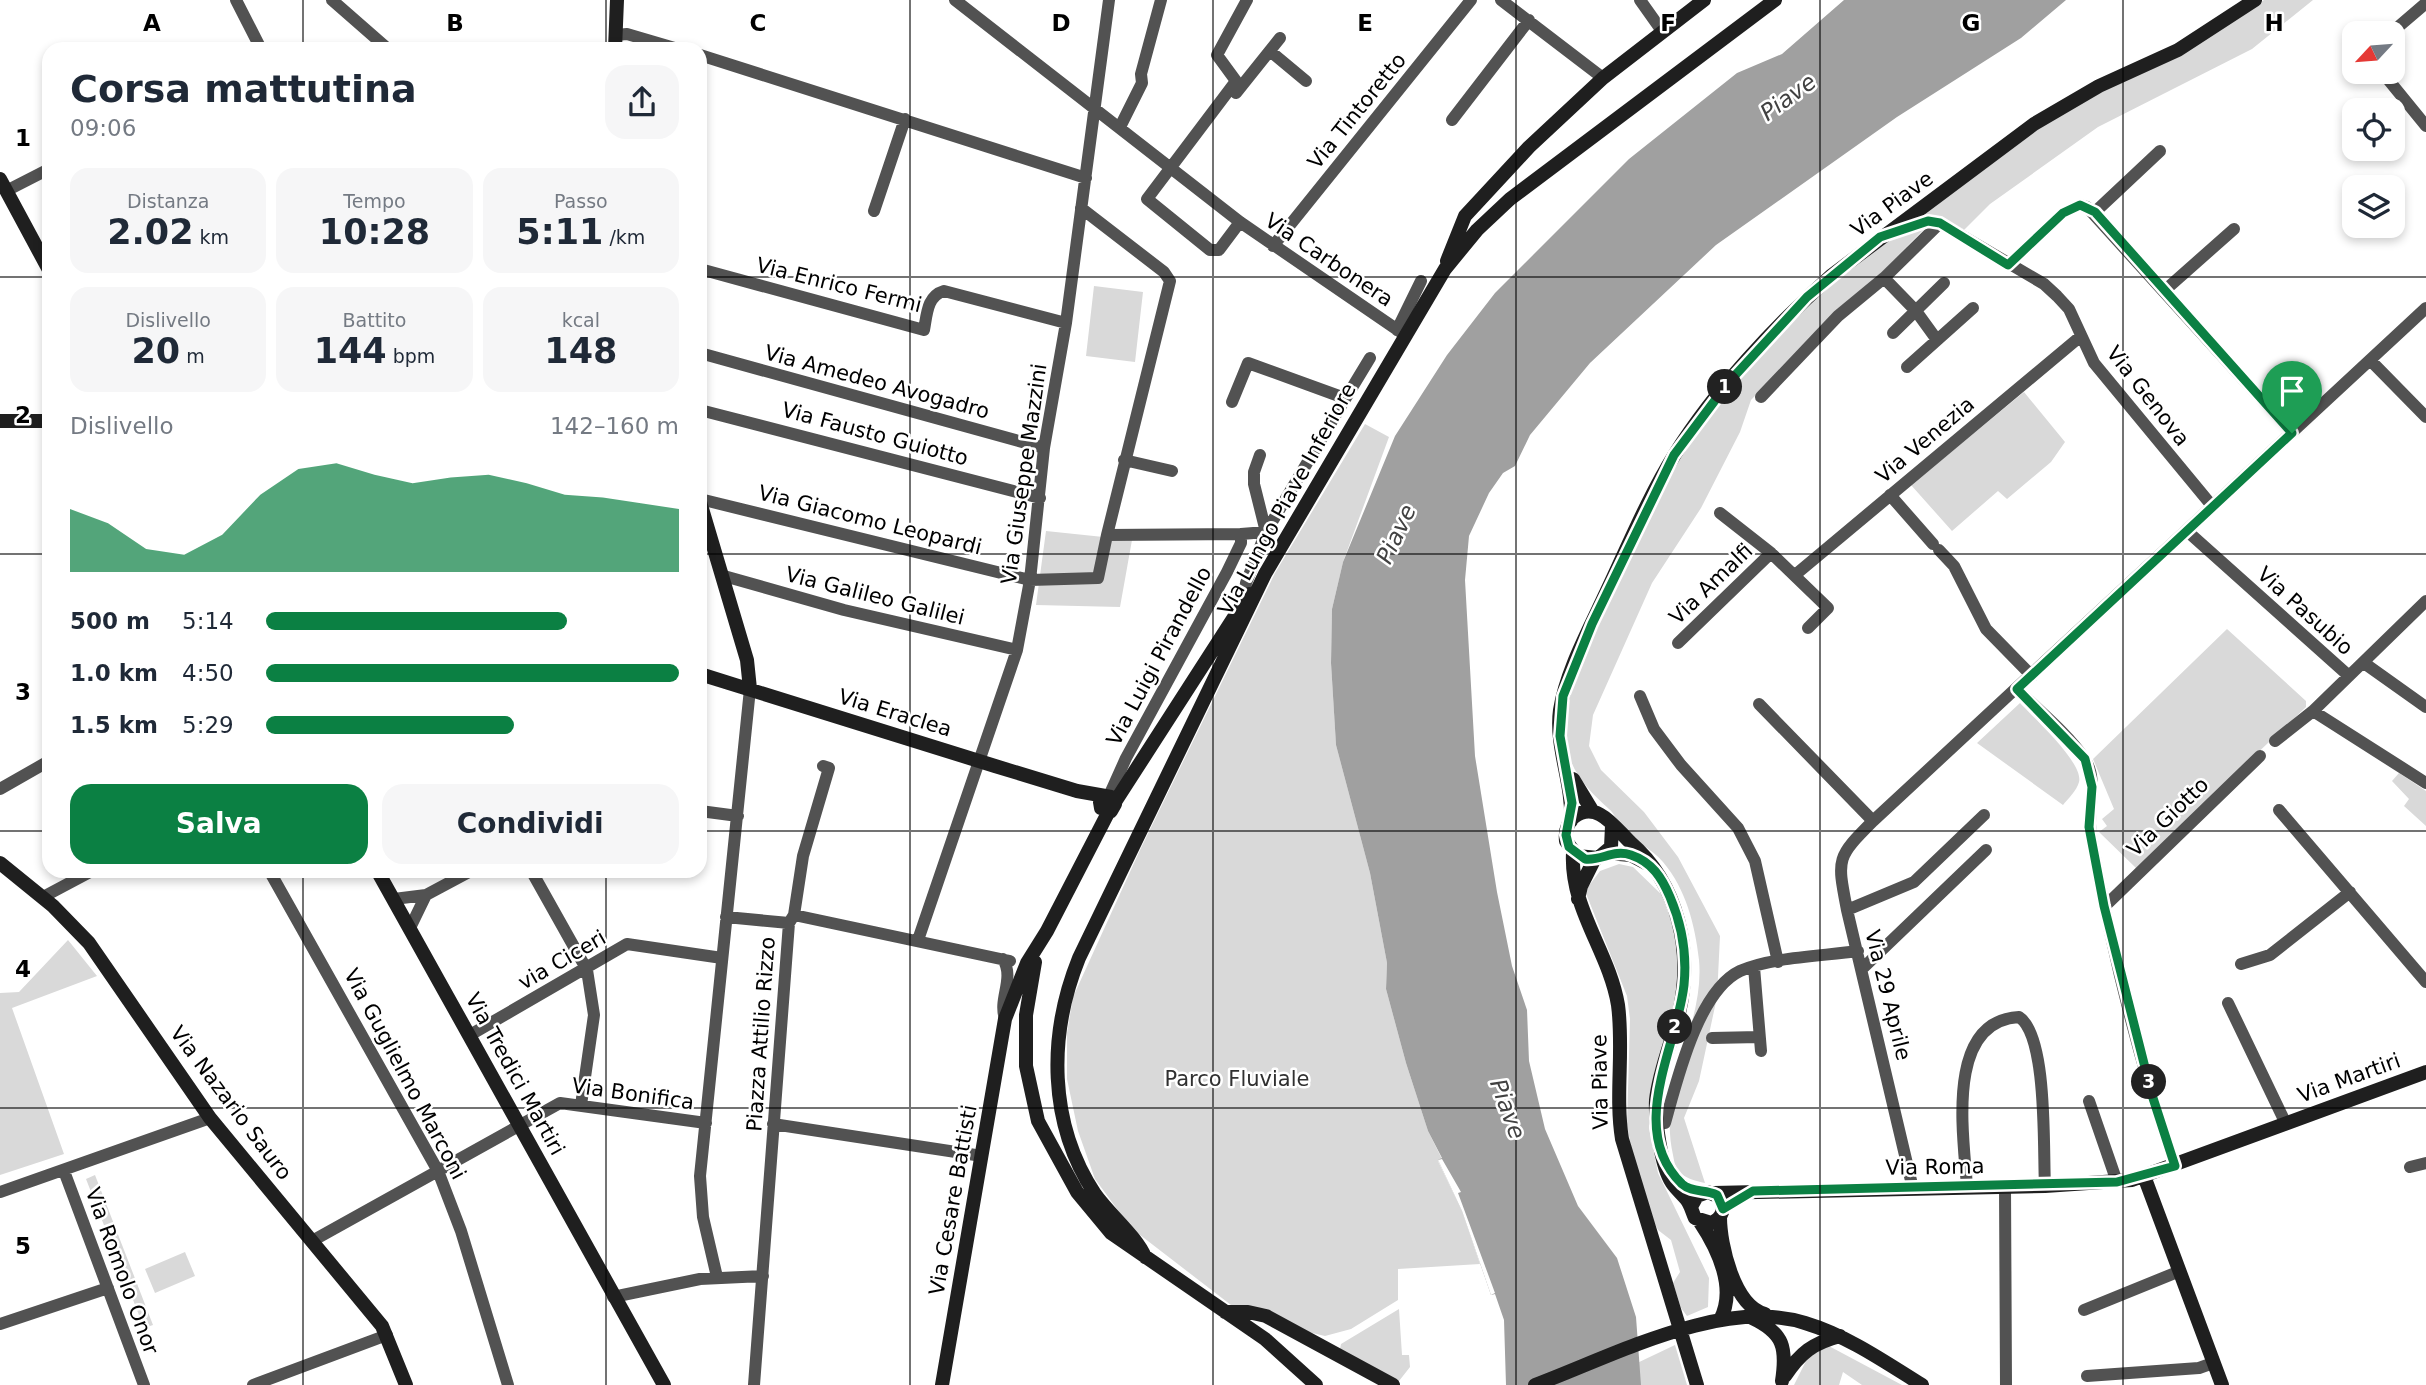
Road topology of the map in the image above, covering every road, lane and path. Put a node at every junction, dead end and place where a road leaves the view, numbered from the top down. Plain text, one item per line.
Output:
1 (236, 0) edge
2 (617, 0) edge
3 (955, 0) edge
4 (1109, 0) edge
5 (1161, 0) edge
6 (1247, 0) edge
7 (1471, 0) edge
8 (1501, 0) edge
9 (1640, 0) edge
10 (1704, 0) edge
11 (1775, 0) edge
12 (2255, 0) edge
13 (338, 2) edge
14 (2426, 3) edge
15 (1529, 20) junction
16 (2405, 21) edge
17 (1662, 31) junction
18 (1280, 38) dead end
19 (257, 42) edge
20 (381, 42) edge
21 (616, 42) edge
22 (654, 42) edge
23 (1270, 51) junction
24 (707, 57) edge
25 (1603, 78) junction
26 (1306, 81) dead end
27 (2392, 84) edge
28 (1093, 107) junction
29 (905, 119) junction
30 (1452, 120) dead end
31 (2426, 126) edge
32 (1120, 127) junction
33 (2161, 151) dead end
34 (1173, 169) junction
35 (42, 171) edge
36 (1086, 178) junction
37 (3, 185) edge
38 (1082, 208) junction
39 (874, 211) dead end
40 (2095, 212) junction
41 (1240, 222) junction
42 (1940, 223) junction
43 (2234, 229) dead end
44 (1880, 237) junction
45 (1273, 246) junction
46 (42, 257) edge
47 (2008, 265) junction
48 (1445, 269) junction
49 (707, 271) edge
50 (1884, 278) junction
51 (1421, 281) dead end
52 (1944, 284) dead end
53 (2164, 292) junction
54 (1973, 308) dead end
55 (2426, 308) edge
56 (1916, 311) junction
57 (1066, 323) junction
58 (1401, 333) junction
59 (1893, 333) dead end
60 (2081, 336) junction
61 (1937, 340) junction
62 (707, 356) edge
63 (1370, 358) dead end
64 (2370, 360) junction
65 (1907, 368) dead end
66 (1760, 397) dead end
67 (1344, 401) junction
68 (1232, 402) dead end
69 (707, 412) edge
70 (2426, 417) edge
71 (0, 421) edge
72 (42, 421) edge
73 (2292, 433) junction
74 (1044, 448) junction
75 (1261, 454) dead end
76 (1124, 460) junction
77 (1172, 471) dead end
78 (1890, 495) junction
79 (1040, 498) junction
80 (707, 503) edge
81 (2213, 507) junction
82 (1720, 513) dead end
83 (707, 523) edge
84 (2187, 531) junction
85 (1266, 533) junction
86 (1241, 534) junction
87 (1107, 535) junction
88 (1771, 553) junction
89 (1265, 574) junction
90 (1795, 575) junction
91 (724, 576) junction
92 (1030, 580) junction
93 (2426, 601) edge
94 (1242, 603) junction
95 (1808, 628) dead end
96 (1678, 643) dead end
97 (1017, 650) junction
98 (2364, 663) junction
99 (707, 676) edge
100 (2032, 676) junction
101 (2349, 676) junction
102 (2017, 689) junction
103 (750, 690) junction
104 (1640, 696) dead end
105 (1759, 704) dead end
106 (2426, 708) edge
107 (2313, 711) junction
108 (2275, 741) dead end
109 (2260, 756) dead end
110 (980, 761) junction
111 (42, 765) edge
112 (823, 766) dead end
113 (1567, 768) junction
114 (2426, 783) edge
115 (0, 789) edge
116 (1107, 802) junction
117 (2279, 810) dead end
118 (707, 812) edge
119 (1593, 812) junction
120 (1984, 815) dead end
121 (738, 816) junction
122 (1571, 821) junction
123 (1873, 821) junction
124 (1612, 826) junction
125 (1986, 850) dead end
126 (1573, 853) junction
127 (1600, 856) junction
128 (0, 863) edge
129 (1653, 867) junction
130 (79, 878) edge
131 (273, 878) edge
132 (382, 878) edge
133 (458, 878) edge
134 (535, 878) edge
135 (2350, 892) junction
136 (426, 895) junction
137 (43, 897) junction
138 (394, 899) junction
139 (1578, 900) junction
140 (2104, 906) junction
141 (1847, 910) junction
142 (726, 917) junction
143 (792, 919) junction
144 (410, 928) junction
145 (1047, 931) junction
146 (918, 940) junction
147 (1858, 951) junction
148 (722, 958) junction
149 (1778, 962) junction
150 (2241, 964) dead end
151 (1754, 967) junction
152 (1863, 968) junction
153 (587, 970) junction
154 (1030, 982) junction
155 (2426, 982) edge
156 (2228, 1003) dead end
157 (1005, 1020) junction
158 (470, 1035) junction
159 (1759, 1037) junction
160 (1713, 1038) dead end
161 (1761, 1051) dead end
162 (2426, 1072) edge
163 (2089, 1101) dead end
164 (581, 1105) junction
165 (210, 1118) junction
166 (1665, 1123) dead end
167 (706, 1124) junction
168 (773, 1124) junction
169 (2286, 1124) junction
170 (519, 1126) junction
171 (982, 1156) junction
172 (2426, 1163) edge
173 (1668, 1166) junction
174 (2175, 1166) junction
175 (2410, 1167) dead end
176 (64, 1171) junction
177 (438, 1171) junction
178 (2144, 1176) junction
179 (2117, 1182) junction
180 (2005, 1186) junction
181 (2045, 1186) junction
182 (1967, 1187) junction
183 (1913, 1189) junction
184 (1753, 1191) junction
185 (0, 1192) edge
186 (1709, 1193) junction
187 (1691, 1206) junction
188 (1721, 1213) junction
189 (1700, 1222) junction
190 (312, 1241) junction
191 (1145, 1257) junction
192 (2180, 1271) junction
193 (763, 1276) junction
194 (717, 1277) junction
195 (108, 1288) junction
196 (614, 1297) junction
197 (2084, 1310) dead end
198 (1225, 1312) junction
199 (1768, 1315) junction
200 (1747, 1316) junction
201 (1720, 1320) junction
202 (0, 1324) edge
203 (387, 1335) junction
204 (1841, 1336) junction
205 (2214, 1363) junction
206 (2087, 1376) dead end
207 (1781, 1383) edge
208 (144, 1385) edge
209 (253, 1385) edge
210 (406, 1385) edge
211 (508, 1385) edge
212 (664, 1385) edge
213 (754, 1385) edge
214 (942, 1385) edge
215 (1316, 1385) edge
216 (1393, 1385) edge
217 (1535, 1385) edge
218 (1697, 1385) edge
219 (1923, 1385) edge
220 (2006, 1385) edge
221 (2221, 1385) edge

1 - 19 street
2 - 21 street
3 - 28 street, Via Carbonera
4 - 28 street, Via Giuseppe Mazzini
5 - 32 street
6 - 34 street, Via Carbonera
7 - 45 street, Via Tintoretto
8 - 15 street
9 - 17 street
10 - 17 street
11 - 48 street, Via Lungo Piave Inferiore
12 - 44 street, Via Piave
13 - 20 street
14 - 16 street
15 - 25 street
15 - 30 street
17 - 25 street
18 - 23 street, Via Carbonera
21 - 22 street
23 - 26 street
23 - 34 street, Via Carbonera
24 - 29 street
25 - 48 street
27 - 31 street
28 - 32 street, Via Carbonera
28 - 36 street, Via Giuseppe Mazzini
29 - 36 street
29 - 39 street
32 - 34 street, Via Carbonera
33 - 40 street
34 - 41 street, Via Carbonera
34 - 41 street, Via Carbonera
35 - 37 street
36 - 38 street, Via Giuseppe Mazzini
37 - 46 street
38 - 57 street, Via Giuseppe Mazzini
38 - 76 street
40 - 47 street
40 - 53 street
41 - 45 street, Via Carbonera
42 - 44 street
42 - 47 street, Via Genova
42 - 50 street
43 - 53 street
44 - 113 street, Via Piave
45 - 58 street, Via Carbonera
47 - 60 street, Via Genova
48 - 58 street, Via Lungo Piave Inferiore
49 - 57 street, Via Enrico Fermi
50 - 56 street
50 - 66 street
51 - 58 street, Via Carbonera
52 - 56 street
53 - 73 street
54 - 61 street
55 - 64 street, Via 29 Aprile
56 - 59 street
56 - 61 street
57 - 74 street, Via Giuseppe Mazzini
58 - 89 street, Via Lungo Piave Inferiore
60 - 78 street, Via Venezia
60 - 81 street, Via Genova
61 - 65 street
62 - 74 street, Via Amedeo Avogadro
63 - 67 street, Via Luigi Pirandello
64 - 70 street
64 - 73 street, Via 29 Aprile
67 - 68 street
67 - 85 street, Via Luigi Pirandello
69 - 79 street, Via Fausto Guiotto
71 - 72 street
73 - 81 street, Via 29 Aprile
74 - 79 street, Via Giuseppe Mazzini
75 - 85 street
76 - 77 street
76 - 87 street
78 - 90 street, Via Venezia
78 - 100 street
79 - 92 street, Via Giuseppe Mazzini
80 - 92 street, Via Giacomo Leopardi
81 - 84 street, Via 29 Aprile
82 - 88 street, Via Amalfi
83 - 91 street
84 - 100 street, Via 29 Aprile
84 - 101 street, Via Pasubio
85 - 86 street, Via Luigi Pirandello
85 - 94 street, Via Luigi Pirandello
86 - 87 street, Via Luigi Pirandello
86 - 116 street, Via Luigi Pirandello
87 - 92 street
88 - 90 street, Via Amalfi
88 - 96 street, Via Amalfi
89 - 94 street
89 - 191 street, Via Lungo Piave Inferiore
90 - 95 street, Via Amalfi
91 - 97 street, Via Galileo Galilei
91 - 103 street
92 - 97 street, Via Giuseppe Mazzini
93 - 98 street, Via Pasubio
94 - 116 street
97 - 110 street, Via Giuseppe Mazzini
98 - 101 street, Via Pasubio
98 - 106 street
99 - 103 street, Via Eraclea
100 - 102 street, Via 29 Aprile
101 - 107 street
102 - 123 street, Via 29 Aprile
102 - 140 street
103 - 110 street, Via Eraclea
103 - 121 street
104 - 149 street
105 - 123 street
107 - 108 street
107 - 114 street
109 - 140 street, Via Giotto
110 - 116 street, Via Eraclea
110 - 146 street, Via Giuseppe Mazzini
111 - 115 street
112 - 143 street
113 - 119 street, Via Piave
113 - 122 street, Via Piave
116 - 145 street, Via Cesare Battisti
117 - 135 street
118 - 121 street
119 - 122 street
119 - 124 street
120 - 141 street
121 - 142 street
122 - 126 street
123 - 141 street, Via 29 Aprile
124 - 127 street
124 - 129 street
125 - 152 street
126 - 127 street
126 - 139 street, Via Piave
127 - 129 street
127 - 139 street
128 - 137 street, Via Nazario Sauro
129 - 173 street
130 - 137 street
131 - 177 street, Via Guglielmo Marconi
132 - 138 street, Via Tredici Martiri
133 - 136 street
134 - 153 street
135 - 150 street
135 - 155 street
136 - 138 street
136 - 144 street
137 - 165 street, Via Nazario Sauro
138 - 144 street, Via Tredici Martiri
139 - 218 street, Via Piave
140 - 174 street
141 - 147 street, Via 29 Aprile
142 - 143 street, Piazza Attilio Rizzo
142 - 148 street, Piazza Attilio Rizzo
143 - 146 street
143 - 168 street, Piazza Attilio Rizzo
144 - 158 street, Via Tredici Martiri
145 - 154 street, Via Lungo Piave Inferiore
145 - 157 street, Via Cesare Battisti
146 - 157 street, Via Cesare Battisti
147 - 149 street
147 - 152 street, Via 29 Aprile
148 - 153 street, via Ciceri
148 - 167 street, Piazza Attilio Rizzo
149 - 151 street
151 - 159 street
151 - 166 street
152 - 183 street, Via 29 Aprile
153 - 158 street, via Ciceri
153 - 164 street
154 - 157 street, Via Cesare Battisti
154 - 191 street, Via Lungo Piave Inferiore
156 - 169 street, Via Martiri
157 - 171 street, Via Cesare Battisti
158 - 170 street, Via Tredici Martiri
159 - 160 street
159 - 161 street
162 - 169 street, Via Martiri
163 - 179 street
164 - 167 street, Via Bonifica
164 - 170 street, Via Bonifica
165 - 176 street
165 - 190 street, Via Nazario Sauro
167 - 194 street, Piazza Attilio Rizzo
168 - 171 street
168 - 193 street, Piazza Attilio Rizzo
169 - 174 street, Via Martiri
170 - 177 street, Via Bonifica
170 - 196 street, Via Tredici Martiri
171 - 214 street, Via Cesare Battisti
172 - 175 street
173 - 186 street
173 - 187 street
174 - 178 street, Via Martiri
176 - 185 street
176 - 195 street, Via Romolo Onor
177 - 190 street, Via Bonifica
177 - 211 street, Via Guglielmo Marconi
178 - 179 street, Via Roma
178 - 192 street
179 - 181 street, Via Roma
180 - 181 street, Via Roma
180 - 182 street, Via Roma
180 - 220 street
181 - 182 street
182 - 183 street, Via Roma
183 - 184 street, Via Roma
184 - 186 street, Via Roma
184 - 188 street
186 - 187 street
186 - 188 street
187 - 189 street
188 - 189 street
188 - 199 street
189 - 201 street
190 - 203 street, Via Nazario Sauro
191 - 198 street, Via Lungo Piave Inferiore
192 - 197 street
192 - 205 street
193 - 194 street
193 - 213 street, Piazza Attilio Rizzo
194 - 196 street
195 - 202 street
195 - 208 street, Via Romolo Onor
196 - 212 street, Via Tredici Martiri
198 - 215 street, Via Lungo Piave Inferiore
198 - 216 street
199 - 200 street
199 - 204 street
200 - 201 street
200 - 207 street
201 - 217 street
203 - 209 street
203 - 210 street, Via Nazario Sauro
204 - 207 street
204 - 219 street
205 - 206 street
205 - 221 street

